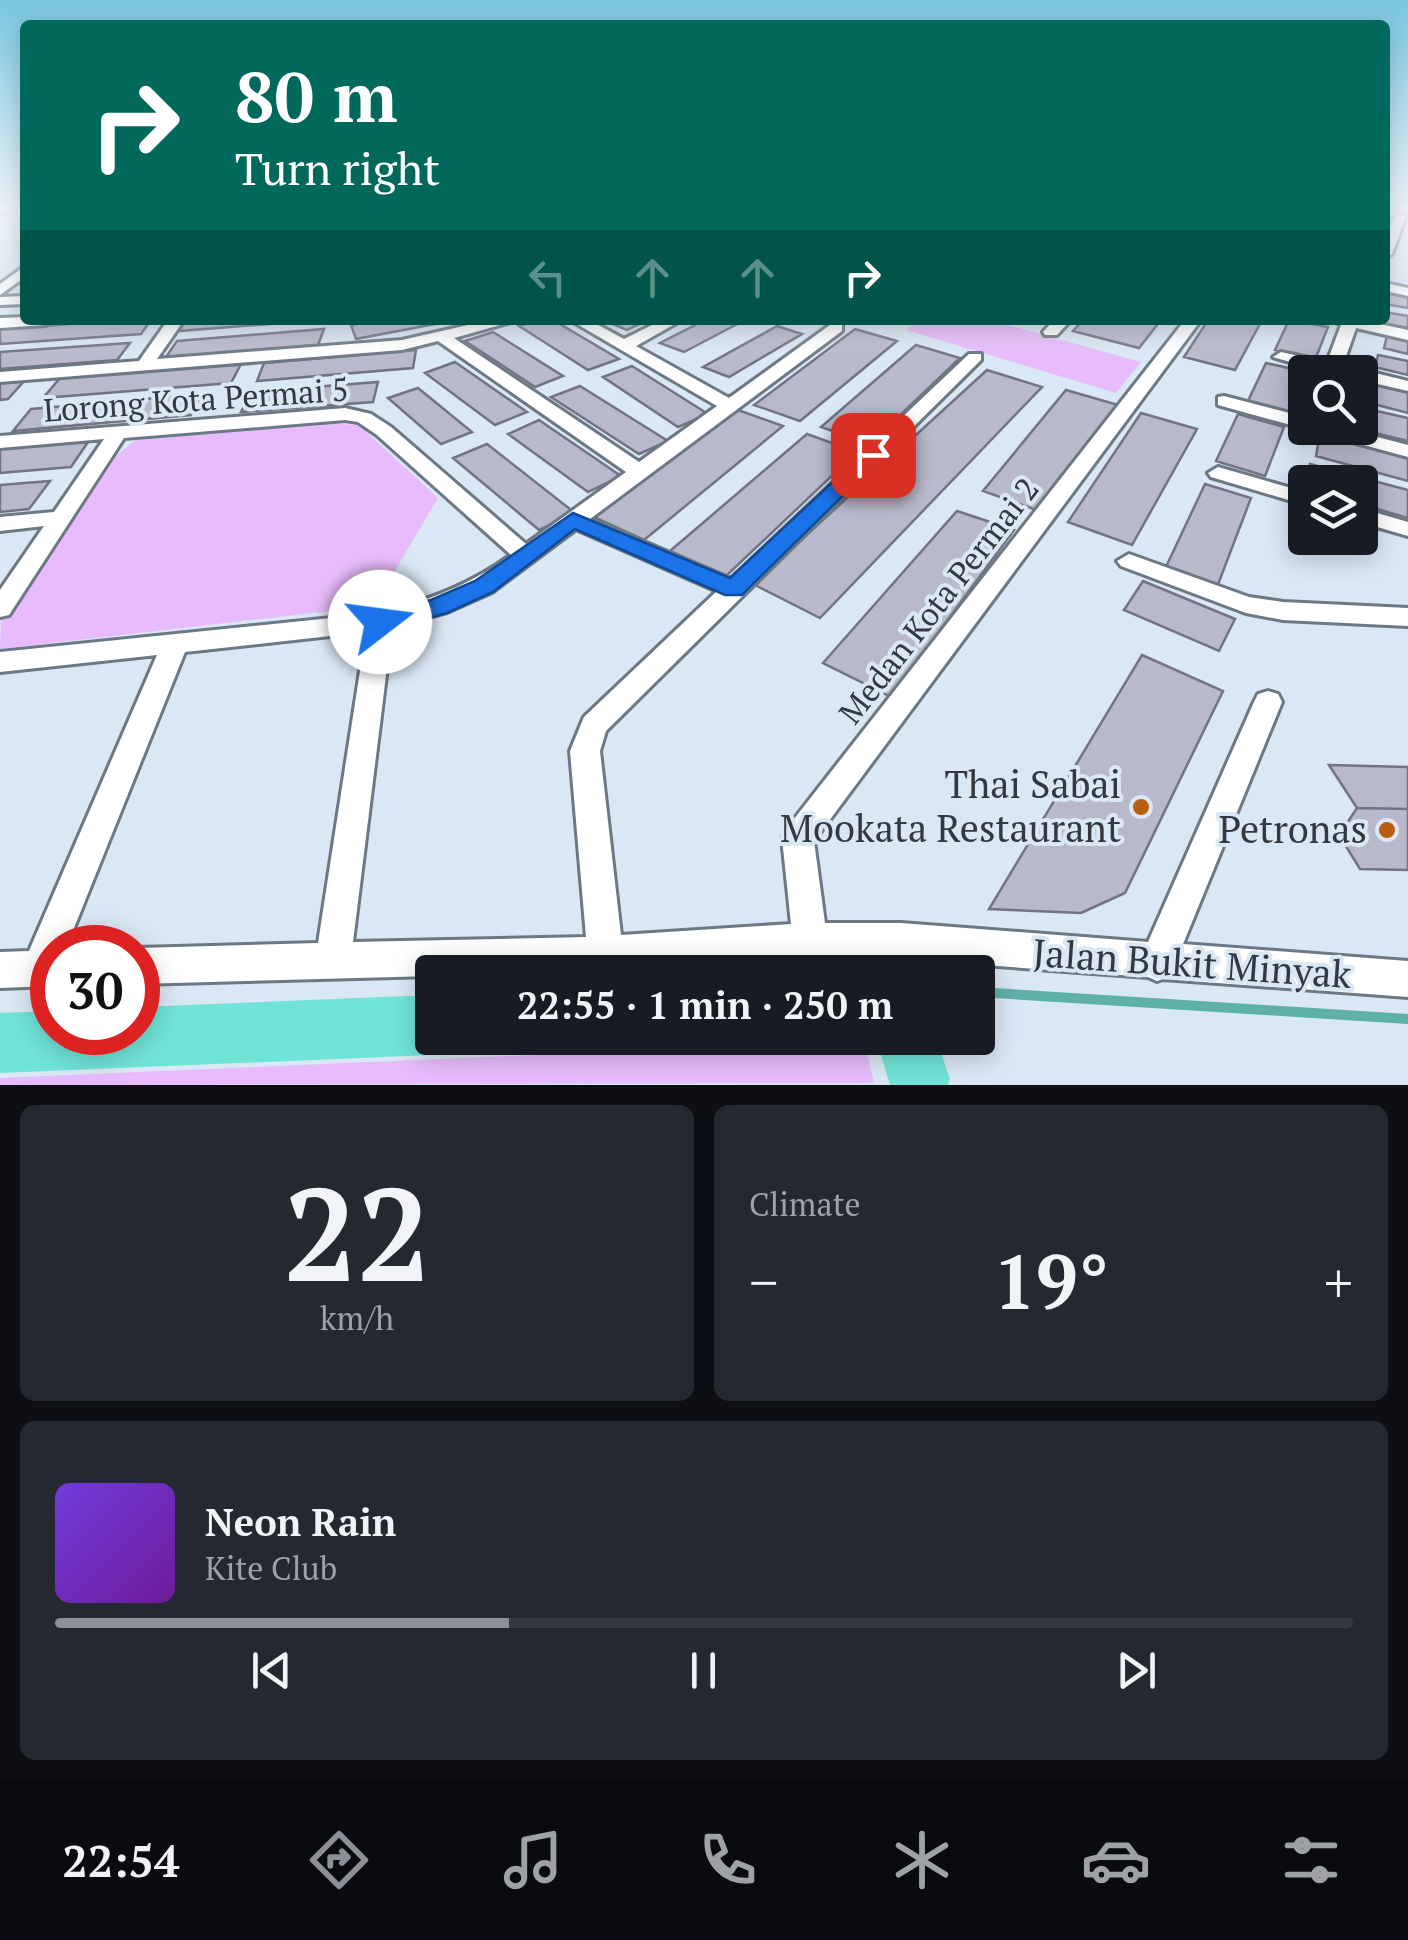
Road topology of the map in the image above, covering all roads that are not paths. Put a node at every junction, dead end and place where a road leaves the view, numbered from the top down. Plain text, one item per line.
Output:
1 (20, 274) edge
2 (0, 292) edge
3 (173, 325) edge
4 (492, 325) edge
5 (587, 325) edge
6 (664, 325) edge
7 (825, 325) edge
8 (1189, 325) edge
9 (1345, 325) edge
10 (1363, 325) edge
11 (1408, 335) edge
12 (444, 338) junction
13 (624, 346) junction
14 (1341, 355) edge
15 (1282, 356) dead end
16 (975, 357) dead end
17 (1288, 358) edge
18 (146, 365) junction
19 (0, 376) edge
20 (1378, 379) edge
21 (1408, 386) edge
22 (1224, 401) dead end
23 (728, 405) junction
24 (1288, 418) edge
25 (118, 433) junction
26 (0, 442) edge
27 (1378, 443) edge
28 (1408, 451) edge
29 (637, 470) junction
30 (1218, 474) dead end
31 (1288, 494) edge
32 (61, 518) junction
33 (573, 520) junction
34 (1378, 520) edge
35 (0, 524) edge
36 (1408, 528) edge
37 (525, 554) junction
38 (1129, 562) dead end
39 (733, 589) junction
40 (0, 610) edge
41 (1408, 617) edge
42 (380, 622) junction
43 (175, 644) junction
44 (0, 662) edge
45 (1268, 702) dead end
46 (63, 925) edge
47 (810, 940) junction
48 (605, 954) junction
49 (333, 961) junction
50 (1157, 963) junction
51 (160, 965) edge
52 (30, 969) edge
53 (0, 970) edge
54 (1408, 980) edge

1 - 2 street
3 - 18 street
4 - 12 street
5 - 13 street
6 - 13 street
7 - 23 street
8 - 47 street, Medan Kota Permai 2
9 - 14 street
10 - 11 street
12 - 18 street
12 - 29 street
13 - 23 street
15 - 17 street
16 - 39 street
18 - 19 street
20 - 21 street
22 - 24 street
23 - 29 street
25 - 26 street, Lorong Kota Permai 5
25 - 32 street
25 - 37 street, Lorong Kota Permai 5
27 - 28 street
29 - 33 street
30 - 31 street
32 - 35 street
32 - 40 street
33 - 37 street
33 - 39 street
34 - 36 street
37 - 42 street
38 - 41 street
39 - 48 street
42 - 43 street
42 - 49 street
43 - 44 street
43 - 46 street
45 - 50 street
47 - 48 street, Jalan Bukit Minyak
47 - 50 street, Jalan Bukit Minyak
48 - 49 street, Jalan Bukit Minyak
49 - 51 street, Jalan Bukit Minyak
50 - 54 street, Jalan Bukit Minyak
52 - 53 street

